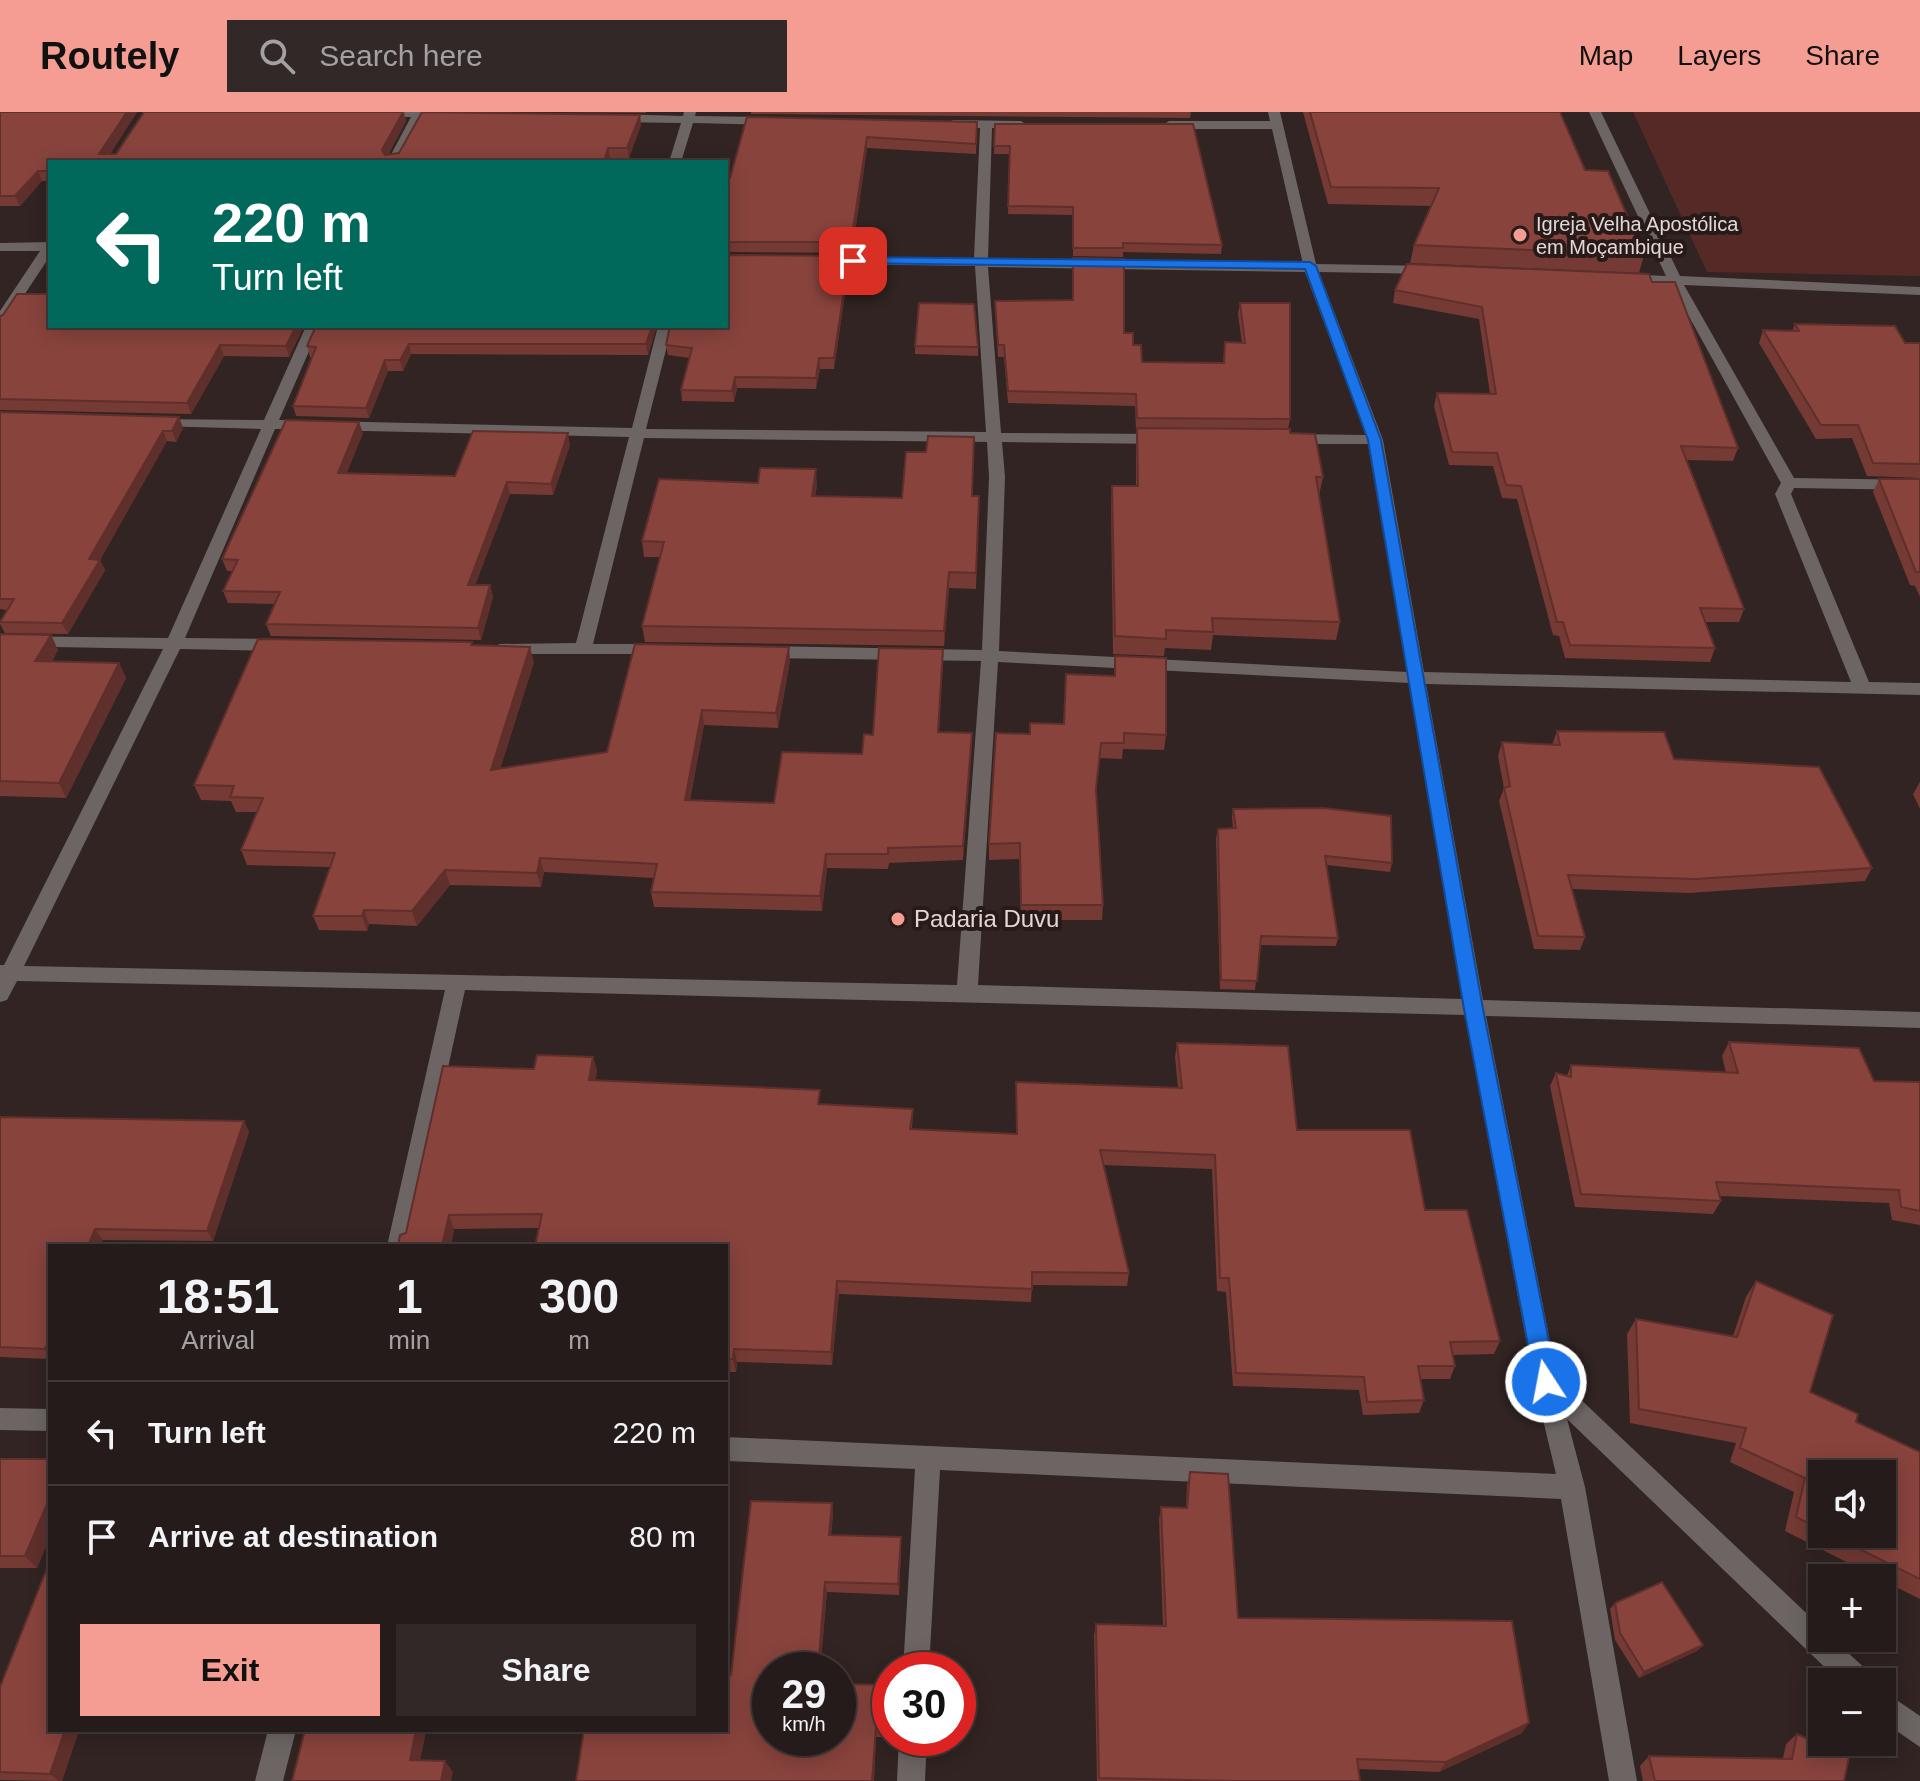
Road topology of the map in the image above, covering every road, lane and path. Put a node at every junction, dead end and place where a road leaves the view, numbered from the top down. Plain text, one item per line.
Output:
1 (1595, 112) edge
2 (356, 113) edge
3 (419, 113) edge
4 (466, 115) edge
5 (689, 116) edge
6 (593, 117) edge
7 (1275, 118) edge
8 (782, 121) edge
9 (939, 124) edge
10 (986, 125) junction
11 (1032, 125) edge
12 (1154, 125) edge
13 (394, 160) edge
14 (676, 160) edge
15 (0, 247) edge
16 (48, 247) edge
17 (48, 250) edge
18 (806, 260) edge
19 (981, 263) junction
20 (1310, 266) junction
21 (1453, 271) edge
22 (1612, 278) edge
23 (1675, 280) junction
24 (1920, 291) edge
25 (0, 321) edge
26 (312, 328) edge
27 (664, 328) edge
28 (142, 421) edge
29 (269, 426) junction
30 (638, 433) junction
31 (994, 438) junction
32 (1185, 439) edge
33 (1280, 439) edge
34 (1375, 440) junction
35 (1789, 483) junction
36 (1920, 485) edge
37 (0, 641) edge
38 (174, 644) junction
39 (300, 646) edge
40 (489, 648) edge
41 (583, 649) junction
42 (677, 650) edge
43 (740, 651) edge
44 (990, 656) junction
45 (1417, 678) junction
46 (1862, 687) junction
47 (1920, 689) edge
48 (5, 973) edge
49 (457, 981) junction
50 (967, 993) junction
51 (0, 994) edge
52 (1474, 1009) junction
53 (1920, 1020) edge
54 (398, 1244) edge
55 (1546, 1382) junction
56 (0, 1419) edge
57 (48, 1420) edge
58 (728, 1449) edge
59 (928, 1460) junction
60 (1572, 1487) junction
61 (917, 1652) edge
62 (1844, 1668) edge
63 (1896, 1715) edge
64 (281, 1732) edge
65 (1920, 1733) edge
66 (912, 1756) edge
67 (269, 1781) edge
68 (911, 1781) edge
69 (1623, 1781) edge

1 - 23 street
2 - 3 street
3 - 4 street
3 - 13 street
5 - 6 street
5 - 8 street
5 - 14 street
7 - 12 street
7 - 20 street
9 - 10 street
10 - 11 street
10 - 19 street
15 - 16 street
17 - 25 street
18 - 19 street
19 - 20 street
19 - 31 street
20 - 21 street
20 - 34 street
22 - 23 street
23 - 24 street
23 - 35 street
26 - 29 street
27 - 30 street
28 - 29 street
29 - 30 street
29 - 38 street
30 - 31 street
30 - 41 street
31 - 32 street
31 - 44 street
33 - 34 street
34 - 45 street
35 - 36 street
35 - 46 street
37 - 38 street
38 - 39 street
38 - 48 street
40 - 41 street
41 - 42 street
43 - 44 street
44 - 45 street
44 - 50 street
45 - 46 street
45 - 52 street
46 - 47 street
48 - 49 street
48 - 51 street
49 - 50 street
49 - 54 street
50 - 52 street
52 - 53 street
52 - 55 street
55 - 60 street
55 - 62 street
56 - 57 street
58 - 59 street
59 - 60 street
59 - 61 street
60 - 69 street
63 - 65 street
64 - 67 street
66 - 68 street

